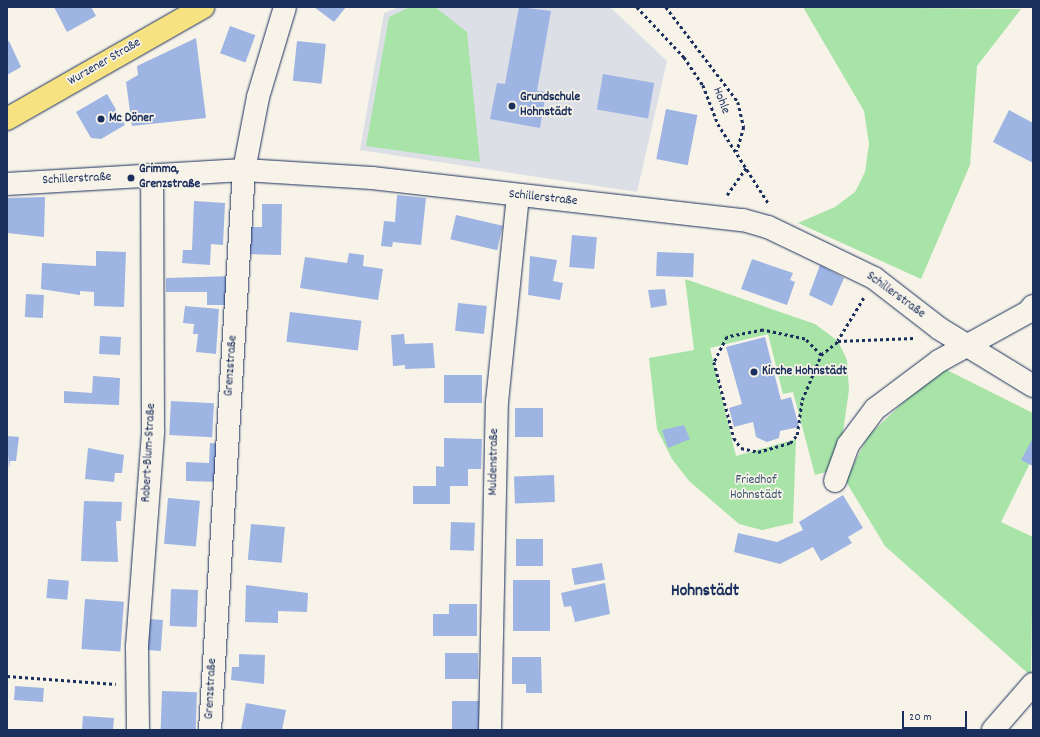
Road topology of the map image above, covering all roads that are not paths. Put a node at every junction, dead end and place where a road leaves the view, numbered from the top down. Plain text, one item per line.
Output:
1 (203, 7) edge
2 (285, 7) edge
3 (7, 119) edge
4 (244, 170) junction
5 (152, 176) junction
6 (7, 184) edge
7 (518, 196) junction
8 (1033, 306) edge
9 (970, 346) junction
10 (1033, 386) edge
11 (835, 481) dead end
12 (1033, 684) edge
13 (138, 730) edge
14 (210, 730) edge
15 (490, 730) edge
16 (993, 730) edge

1 - 3 main road, Wurzener Straße
2 - 4 street, Grenzstraße
4 - 5 street, Schillerstraße
4 - 7 street, Schillerstraße
4 - 14 street, Grenzstraße
5 - 6 street, Schillerstraße
5 - 13 street, Robert-Blum-Straße
7 - 9 street, Schillerstraße
7 - 15 street, Muldenstraße
8 - 9 street
9 - 10 street, Schillerstraße
9 - 11 street
12 - 16 street

